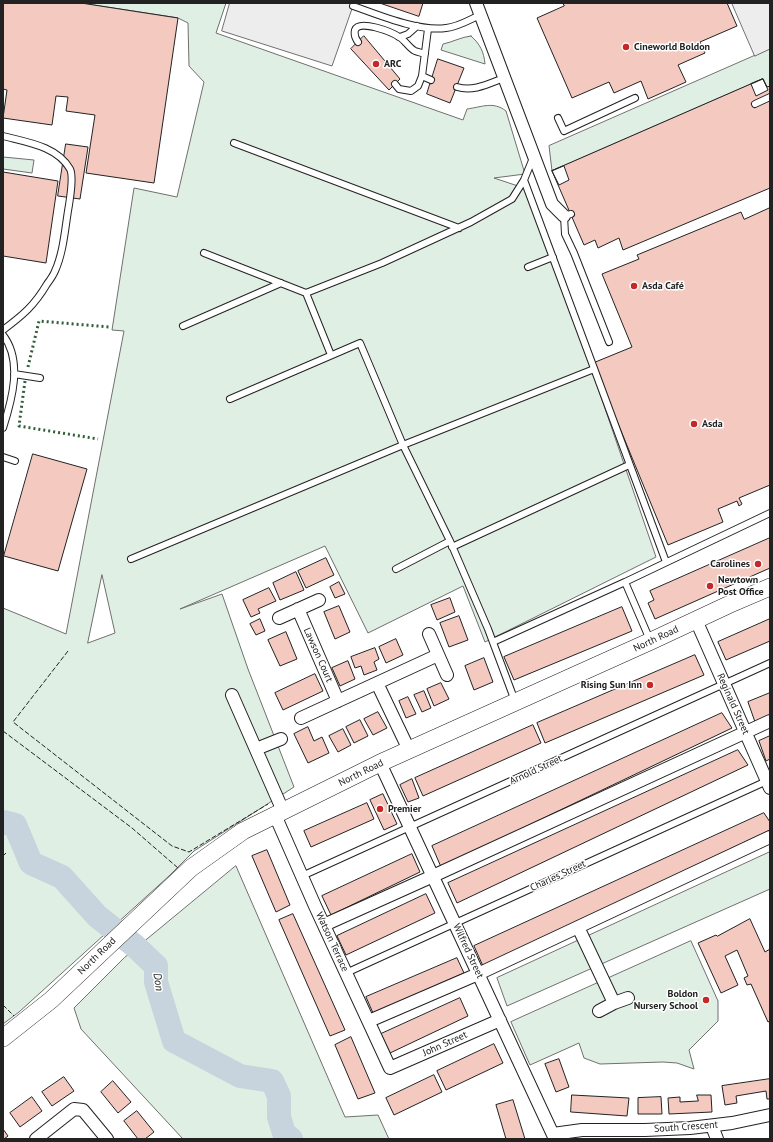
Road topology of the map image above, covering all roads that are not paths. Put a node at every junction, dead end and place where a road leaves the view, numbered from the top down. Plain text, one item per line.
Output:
1 (476, 3) edge
2 (353, 6) dead end
3 (480, 15) junction
4 (417, 26) junction
5 (428, 29) junction
6 (400, 37) junction
7 (358, 42) dead end
8 (425, 54) junction
9 (422, 76) junction
10 (504, 78) junction
11 (432, 80) dead end
12 (395, 84) dead end
13 (456, 87) dead end
14 (770, 96) edge
15 (635, 98) dead end
16 (755, 104) dead end
17 (558, 118) dead end
18 (3, 136) edge
19 (234, 143) dead end
20 (534, 157) junction
21 (524, 180) junction
22 (568, 215) joint
23 (459, 228) junction
24 (204, 253) dead end
25 (553, 257) junction
26 (528, 267) dead end
27 (281, 283) junction
28 (306, 293) junction
29 (183, 326) dead end
30 (3, 330) edge
31 (3, 336) edge
32 (609, 342) dead end
33 (331, 355) junction
34 (594, 369) junction
35 (14, 374) junction
36 (40, 378) dead end
37 (230, 399) dead end
38 (3, 428) edge
39 (403, 445) junction
40 (3, 457) edge
41 (15, 461) dead end
42 (630, 465) junction
43 (770, 513) edge
44 (450, 541) junction
45 (452, 547) junction
46 (131, 559) dead end
47 (666, 562) junction
48 (396, 569) dead end
49 (625, 582) junction
50 (770, 587) edge
51 (319, 600) dead end
52 (298, 609) junction
53 (279, 618) dead end
54 (696, 620) junction
55 (429, 634) dead end
56 (651, 641) junction
57 (493, 642) junction
58 (438, 655) junction
59 (770, 663) edge
60 (447, 675) dead end
61 (377, 683) junction
62 (724, 684) junction
63 (232, 695) dead end
64 (338, 701) junction
65 (516, 702) junction
66 (301, 718) dead end
67 (770, 721) edge
68 (745, 732) junction
69 (281, 739) dead end
70 (256, 749) junction
71 (409, 750) junction
72 (380, 763) junction
73 (769, 783) edge
74 (279, 813) junction
75 (411, 828) junction
76 (770, 837) edge
77 (302, 876) junction
78 (434, 876) junction
79 (455, 923) junction
80 (324, 925) junction
81 (578, 927) junction
82 (346, 973) junction
83 (478, 974) junction
84 (628, 998) dead end
85 (614, 1003) junction
86 (600, 1011) dead end
87 (500, 1020) junction
88 (369, 1021) junction
89 (3, 1038) edge
90 (390, 1068) joint
91 (770, 1115) edge
92 (712, 1126) junction
93 (554, 1137) edge
94 (36, 1139) edge
95 (107, 1139) edge
96 (717, 1139) edge

1 - 3 street
2 - 4 lane
3 - 5 lane
3 - 10 street
4 - 5 lane
4 - 6 lane
5 - 8 lane
6 - 7 lane
6 - 8 lane
8 - 9 lane
9 - 11 lane
9 - 12 lane
10 - 13 lane
10 - 20 street
14 - 16 lane
15 - 17 lane
18 - 30 lane
19 - 23 lane
20 - 21 lane
20 - 22 street
21 - 23 lane
21 - 25 lane
22 - 32 lane
23 - 28 lane
24 - 27 lane
25 - 26 lane
25 - 34 lane
27 - 28 lane
27 - 29 lane
28 - 33 lane
31 - 35 lane
33 - 37 lane
33 - 39 lane
34 - 39 lane
34 - 42 lane
35 - 36 lane
35 - 38 lane
39 - 44 lane
39 - 46 lane
40 - 41 lane
42 - 45 lane
42 - 47 lane
43 - 47 lane
44 - 45 lane
44 - 48 lane
45 - 57 lane
47 - 49 lane
49 - 56 lane
49 - 57 lane
50 - 54 street, North Road
51 - 52 street
52 - 53 street
52 - 64 street, Lawson Court
54 - 56 street, North Road
54 - 62 street, Reginald Street
55 - 58 street
56 - 65 street, North Road
57 - 65 lane
58 - 60 street
58 - 61 street
59 - 62 lane, Arnold Street
61 - 64 street
61 - 71 street
62 - 68 street, Reginald Street
62 - 75 lane, Arnold Street
63 - 70 street, Watson Terrace
64 - 66 street
65 - 71 street, North Road
67 - 68 street
68 - 73 street, Reginald Street
68 - 78 street
69 - 70 street
70 - 74 street, Watson Terrace
71 - 72 street, North Road
72 - 74 street, North Road
72 - 75 street, Wilfred Street
73 - 79 lane, Charles Street
74 - 77 street, Watson Terrace
74 - 89 street, North Road
75 - 77 lane, Arnold Street
75 - 78 street, Wilfred Street
76 - 81 street
77 - 80 street, Watson Terrace
78 - 79 street, Wilfred Street
78 - 80 street
79 - 82 lane, Charles Street
79 - 83 street, Wilfred Street
80 - 82 street, Watson Terrace
81 - 83 street
81 - 85 street
82 - 88 street, Watson Terrace
83 - 87 street, Wilfred Street
83 - 88 street
84 - 85 street
85 - 86 street
87 - 90 street, John Street
87 - 93 street, Wilfred Street
88 - 90 street, Watson Terrace
91 - 92 street, South Crescent
92 - 93 street, South Crescent
92 - 96 street
94 - 95 street

